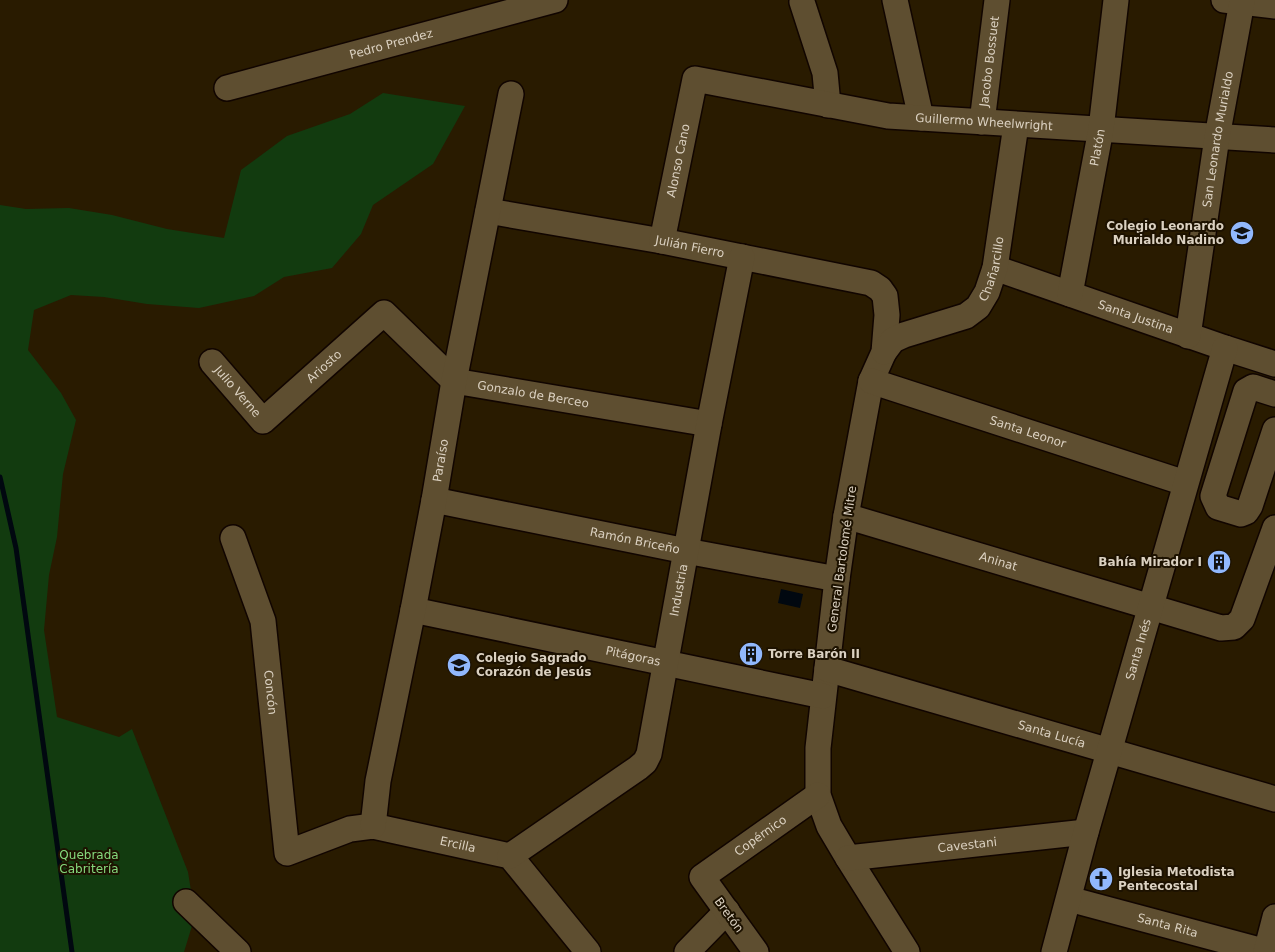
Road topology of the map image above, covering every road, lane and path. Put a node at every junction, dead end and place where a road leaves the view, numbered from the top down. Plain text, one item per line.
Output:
1 (555, 0) edge
2 (895, 0) edge
3 (997, 0) edge
4 (1116, 0) edge
5 (1233, 1) edge
6 (802, 2) dead end
7 (506, 6) edge
8 (1275, 6) edge
9 (695, 79) joint
10 (226, 88) dead end
11 (511, 94) dead end
12 (828, 105) junction
13 (921, 118) junction
14 (982, 122) junction
15 (1016, 125) junction
16 (1101, 129) junction
17 (1217, 136) junction
18 (1275, 140) edge
19 (488, 211) junction
20 (662, 241) junction
21 (742, 257) junction
22 (995, 268) junction
23 (1070, 294) junction
24 (885, 296) joint
25 (1188, 336) junction
26 (1225, 348) junction
27 (884, 352) junction
28 (212, 362) dead end
29 (1275, 364) edge
30 (454, 381) junction
31 (871, 381) junction
32 (1275, 394) edge
33 (264, 421) joint
34 (709, 424) junction
35 (1275, 430) edge
36 (1187, 478) junction
37 (1218, 481) junction
38 (434, 500) junction
39 (846, 516) junction
40 (1275, 529) edge
41 (233, 538) dead end
42 (686, 551) junction
43 (837, 579) junction
44 (1151, 607) junction
45 (413, 610) junction
46 (666, 664) junction
47 (827, 670) junction
48 (823, 696) junction
49 (1110, 751) junction
50 (818, 795) junction
51 (1275, 799) edge
52 (373, 826) junction
53 (1086, 832) junction
54 (288, 853) joint
55 (510, 856) junction
56 (848, 858) junction
57 (702, 877) joint
58 (1069, 899) junction
59 (186, 902) dead end
60 (727, 911) junction
61 (1275, 916) edge
62 (238, 952) edge
63 (588, 952) edge
64 (687, 952) edge
65 (756, 952) edge
66 (908, 952) edge
67 (1054, 952) edge
68 (1266, 952) edge

1 - 7 street, Pedro Prendez
2 - 13 street
3 - 14 street, Jacobo Bossuet
4 - 16 street, Platón
5 - 8 street
5 - 17 street, San Leonardo Murialdo
6 - 12 street
7 - 10 street, Pedro Prendez
9 - 12 street, Guillermo Wheelwright
9 - 20 street, Alonso Cano
11 - 19 street, Paraíso
12 - 13 street, Guillermo Wheelwright
13 - 14 street, Guillermo Wheelwright
14 - 15 street, Guillermo Wheelwright
15 - 16 street, Guillermo Wheelwright
15 - 22 street, Chañarcillo
16 - 17 street, Guillermo Wheelwright
16 - 23 street, Platón
17 - 18 street, Guillermo Wheelwright
17 - 25 street, San Leonardo Murialdo
19 - 20 street, Julián Fierro
19 - 30 street, Paraíso
20 - 21 street, Julián Fierro
21 - 24 street, Julián Fierro
21 - 34 street, Industria
22 - 23 street, Santa Justina
22 - 27 street, Chañarcillo
23 - 25 street, Santa Justina
24 - 27 street, General Bartolomé Mitre
25 - 26 street, Santa Justina
26 - 29 street, Santa Justina
26 - 36 street, Santa Inés
27 - 31 street, General Bartolomé Mitre
28 - 33 street, Julio Verne
30 - 33 street, Ariosto
30 - 34 street, Gonzalo de Berceo
30 - 38 street, Paraíso
31 - 36 street, Santa Leonor
31 - 39 street, General Bartolomé Mitre
32 - 37 street
34 - 42 street, Industria
35 - 37 street
36 - 37 street, Santa Leonor
36 - 44 street, Santa Inés
38 - 42 street, Ramón Briceño
38 - 45 street, Paraíso
39 - 43 street, General Bartolomé Mitre
39 - 44 street, Aninat
40 - 44 street, Aninat
41 - 54 street, Concón
42 - 43 street, Ramón Briceño
42 - 46 street, Industria
43 - 47 street, General Bartolomé Mitre
44 - 49 street, Santa Inés
45 - 46 street, Pitágoras
45 - 52 street, Paraíso
46 - 48 street, Pitágoras
46 - 55 street, Industria
47 - 48 street, General Bartolomé Mitre
47 - 49 street, Santa Lucía
48 - 50 street, General Bartolomé Mitre
49 - 51 street, Santa Lucía
49 - 53 street, Santa Inés
50 - 56 street, General Bartolomé Mitre
50 - 57 street, Copérnico
52 - 54 street, Ercilla
52 - 55 street, Ercilla
53 - 56 street, Cavestani
53 - 58 street, Santa Inés
55 - 63 street
56 - 66 street, General Bartolomé Mitre
57 - 60 street, Bretón
58 - 67 street, Santa Inés
58 - 68 street, Santa Rita
59 - 62 street
60 - 64 street
60 - 65 street, Bretón
61 - 68 street

